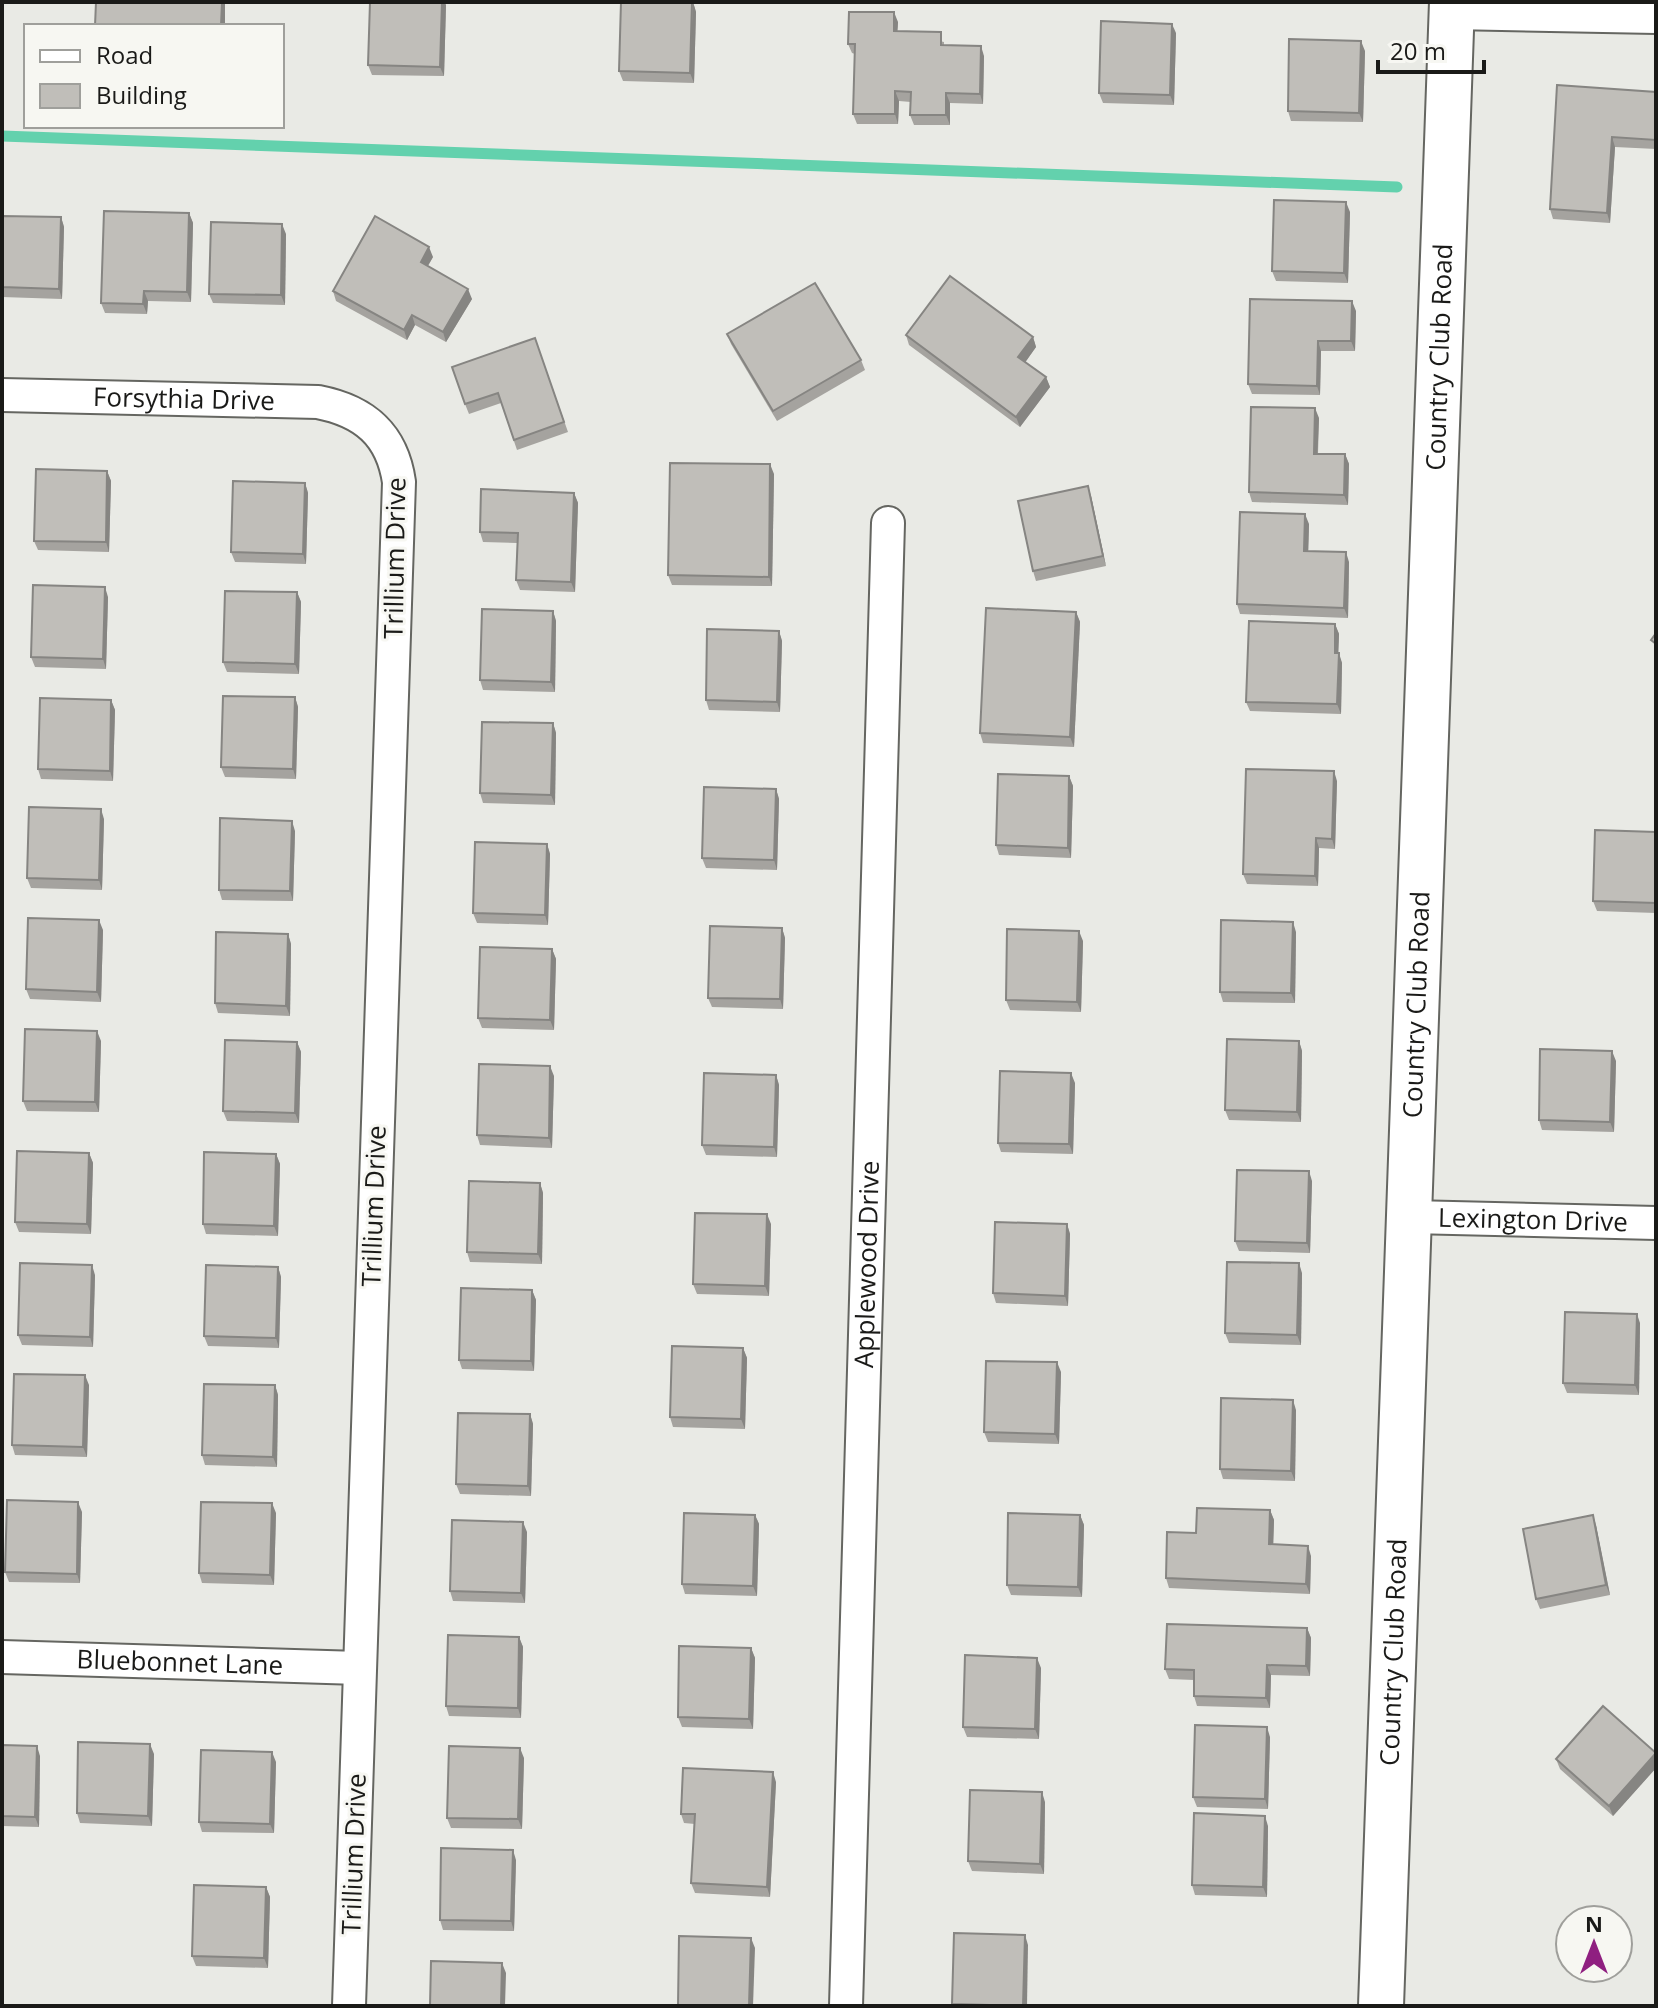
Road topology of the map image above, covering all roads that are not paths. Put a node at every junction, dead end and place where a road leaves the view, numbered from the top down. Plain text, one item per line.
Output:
1 (1452, 7) edge
2 (1656, 17) edge
3 (2, 395) edge
4 (364, 417) joint
5 (888, 523) dead end
6 (1411, 1217) junction
7 (1656, 1223) edge
8 (2, 1657) edge
9 (359, 1668) junction
10 (349, 2006) edge
11 (846, 2006) edge
12 (1381, 2006) edge

1 - 2 street
1 - 6 street, Country Club Road
3 - 4 street, Forsythia Drive
4 - 9 street, Trillium Drive
5 - 11 street, Applewood Drive
6 - 7 street, Lexington Drive
6 - 12 street, Country Club Road
8 - 9 street, Bluebonnet Lane
9 - 10 street, Trillium Drive

